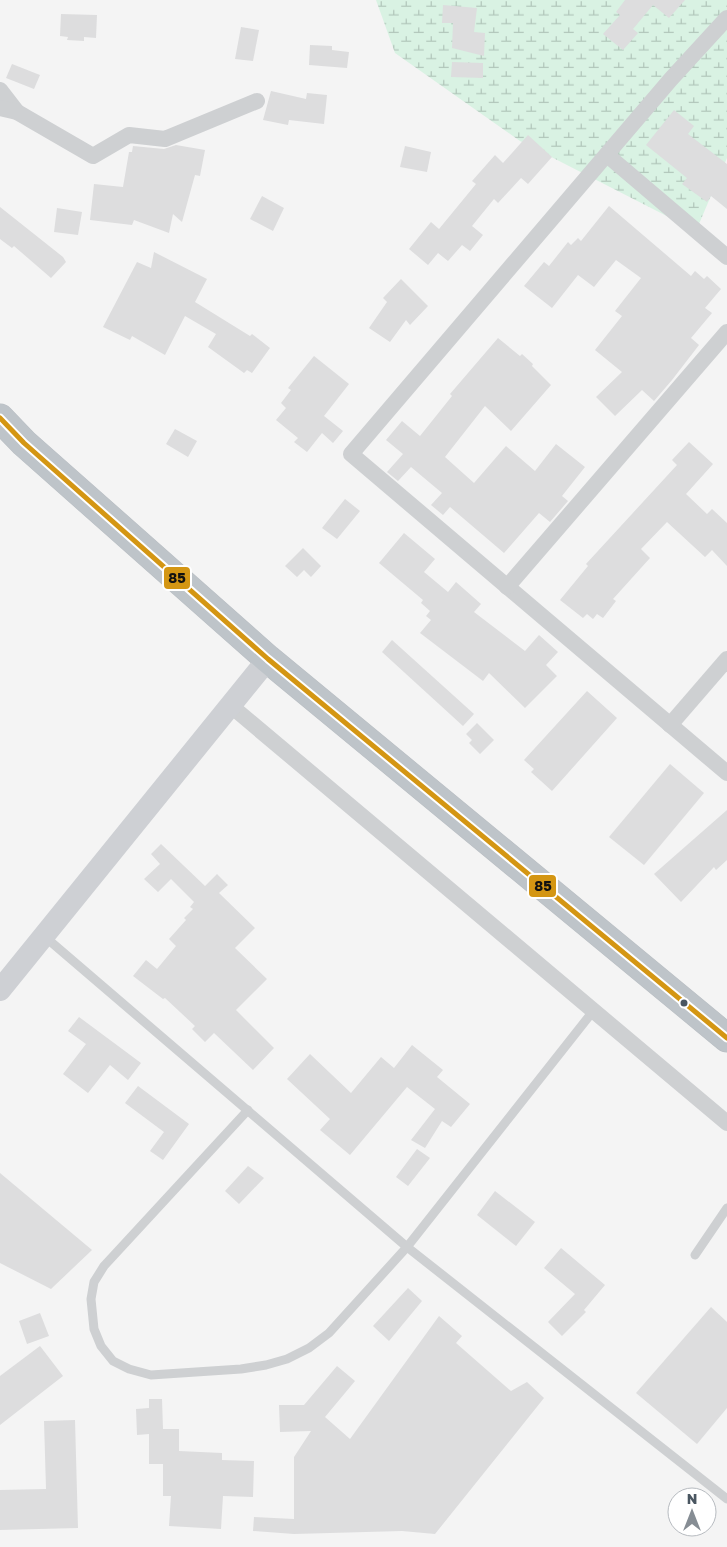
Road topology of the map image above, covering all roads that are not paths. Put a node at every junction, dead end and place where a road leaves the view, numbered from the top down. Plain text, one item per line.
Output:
1 (727, 18) edge
2 (0, 90) edge
3 (257, 101) dead end
4 (0, 108) edge
5 (17, 112) junction
6 (607, 155) junction
7 (727, 257) edge
8 (727, 332) edge
9 (0, 418) edge
10 (507, 587) junction
11 (268, 659) junction
12 (727, 659) edge
13 (230, 705) junction
14 (670, 725) junction
15 (727, 773) edge
16 (44, 936) junction
17 (0, 990) edge
18 (594, 1010) junction
19 (727, 1038) edge
20 (248, 1110) junction
21 (727, 1123) edge
22 (727, 1208) edge
23 (407, 1247) junction
24 (695, 1255) dead end
25 (727, 1499) edge

1 - 6 street
2 - 5 street
3 - 5 street
4 - 5 street
6 - 7 street
6 - 10 street
8 - 10 street
9 - 11 highway
10 - 14 street
11 - 13 street
11 - 19 highway
12 - 14 street
13 - 16 street
13 - 18 street
14 - 15 street
16 - 17 street
16 - 20 lane
18 - 21 street
18 - 23 lane
20 - 23 lane
20 - 23 lane
22 - 24 lane
23 - 25 lane

